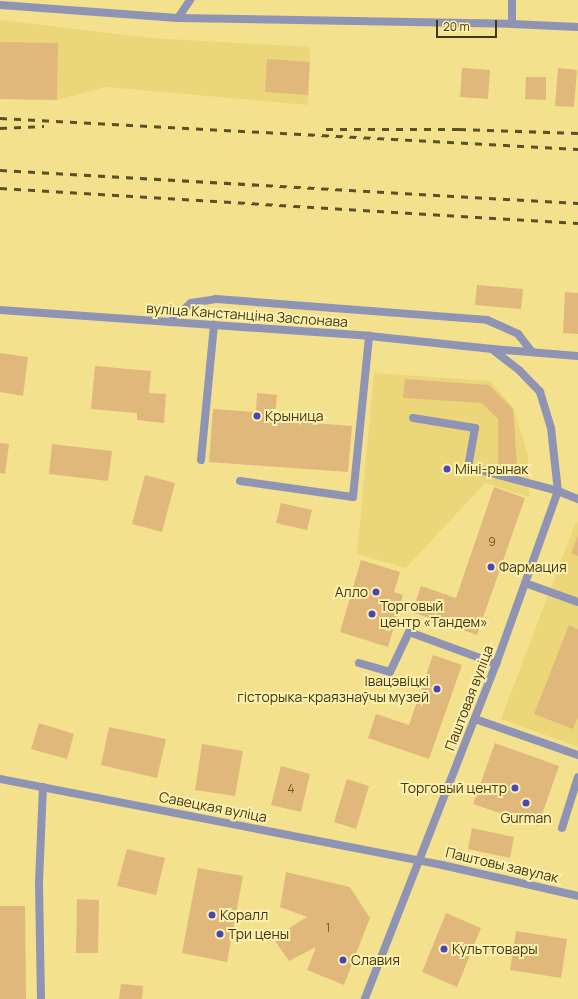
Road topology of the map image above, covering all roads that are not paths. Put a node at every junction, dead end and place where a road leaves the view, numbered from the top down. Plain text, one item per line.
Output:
1 (190, 0) edge
2 (512, 0) edge
3 (0, 5) edge
4 (178, 18) junction
5 (512, 24) junction
6 (578, 27) edge
7 (0, 310) edge
8 (170, 322) junction
9 (214, 325) junction
10 (369, 336) junction
11 (492, 349) junction
12 (532, 352) junction
13 (578, 356) edge
14 (413, 418) dead end
15 (201, 460) dead end
16 (240, 481) dead end
17 (558, 491) junction
18 (578, 499) edge
19 (525, 583) junction
20 (578, 602) edge
21 (359, 664) dead end
22 (496, 664) junction
23 (475, 719) junction
24 (578, 755) edge
25 (578, 777) edge
26 (0, 778) edge
27 (43, 787) junction
28 (562, 828) dead end
29 (420, 861) junction
30 (578, 896) edge
31 (41, 999) edge
32 (365, 999) edge

1 - 4 street
2 - 5 street
3 - 4 street
4 - 5 street
5 - 6 street
7 - 8 street, вуліца Канстанціна Заслонава
8 - 9 street, вуліца Канстанціна Заслонава
8 - 12 street
9 - 10 street, вуліца Канстанціна Заслонава
9 - 15 street
10 - 11 street, вуліца Канстанціна Заслонава
10 - 16 street
11 - 12 street, вуліца Канстанціна Заслонава
11 - 17 street, Паштовая вуліца
12 - 13 street, вуліца Канстанціна Заслонава
14 - 17 street
17 - 18 street
17 - 19 street, Паштовая вуліца
19 - 20 street
19 - 22 street, Паштовая вуліца
21 - 22 street
22 - 23 street, Паштовая вуліца
23 - 24 street
23 - 29 street, Паштовая вуліца
25 - 28 street
26 - 27 street, Савецкая вуліца
27 - 29 street, Савецкая вуліца
27 - 31 street
29 - 30 street, Паштовы завулак
29 - 32 street, Паштовая вуліца

